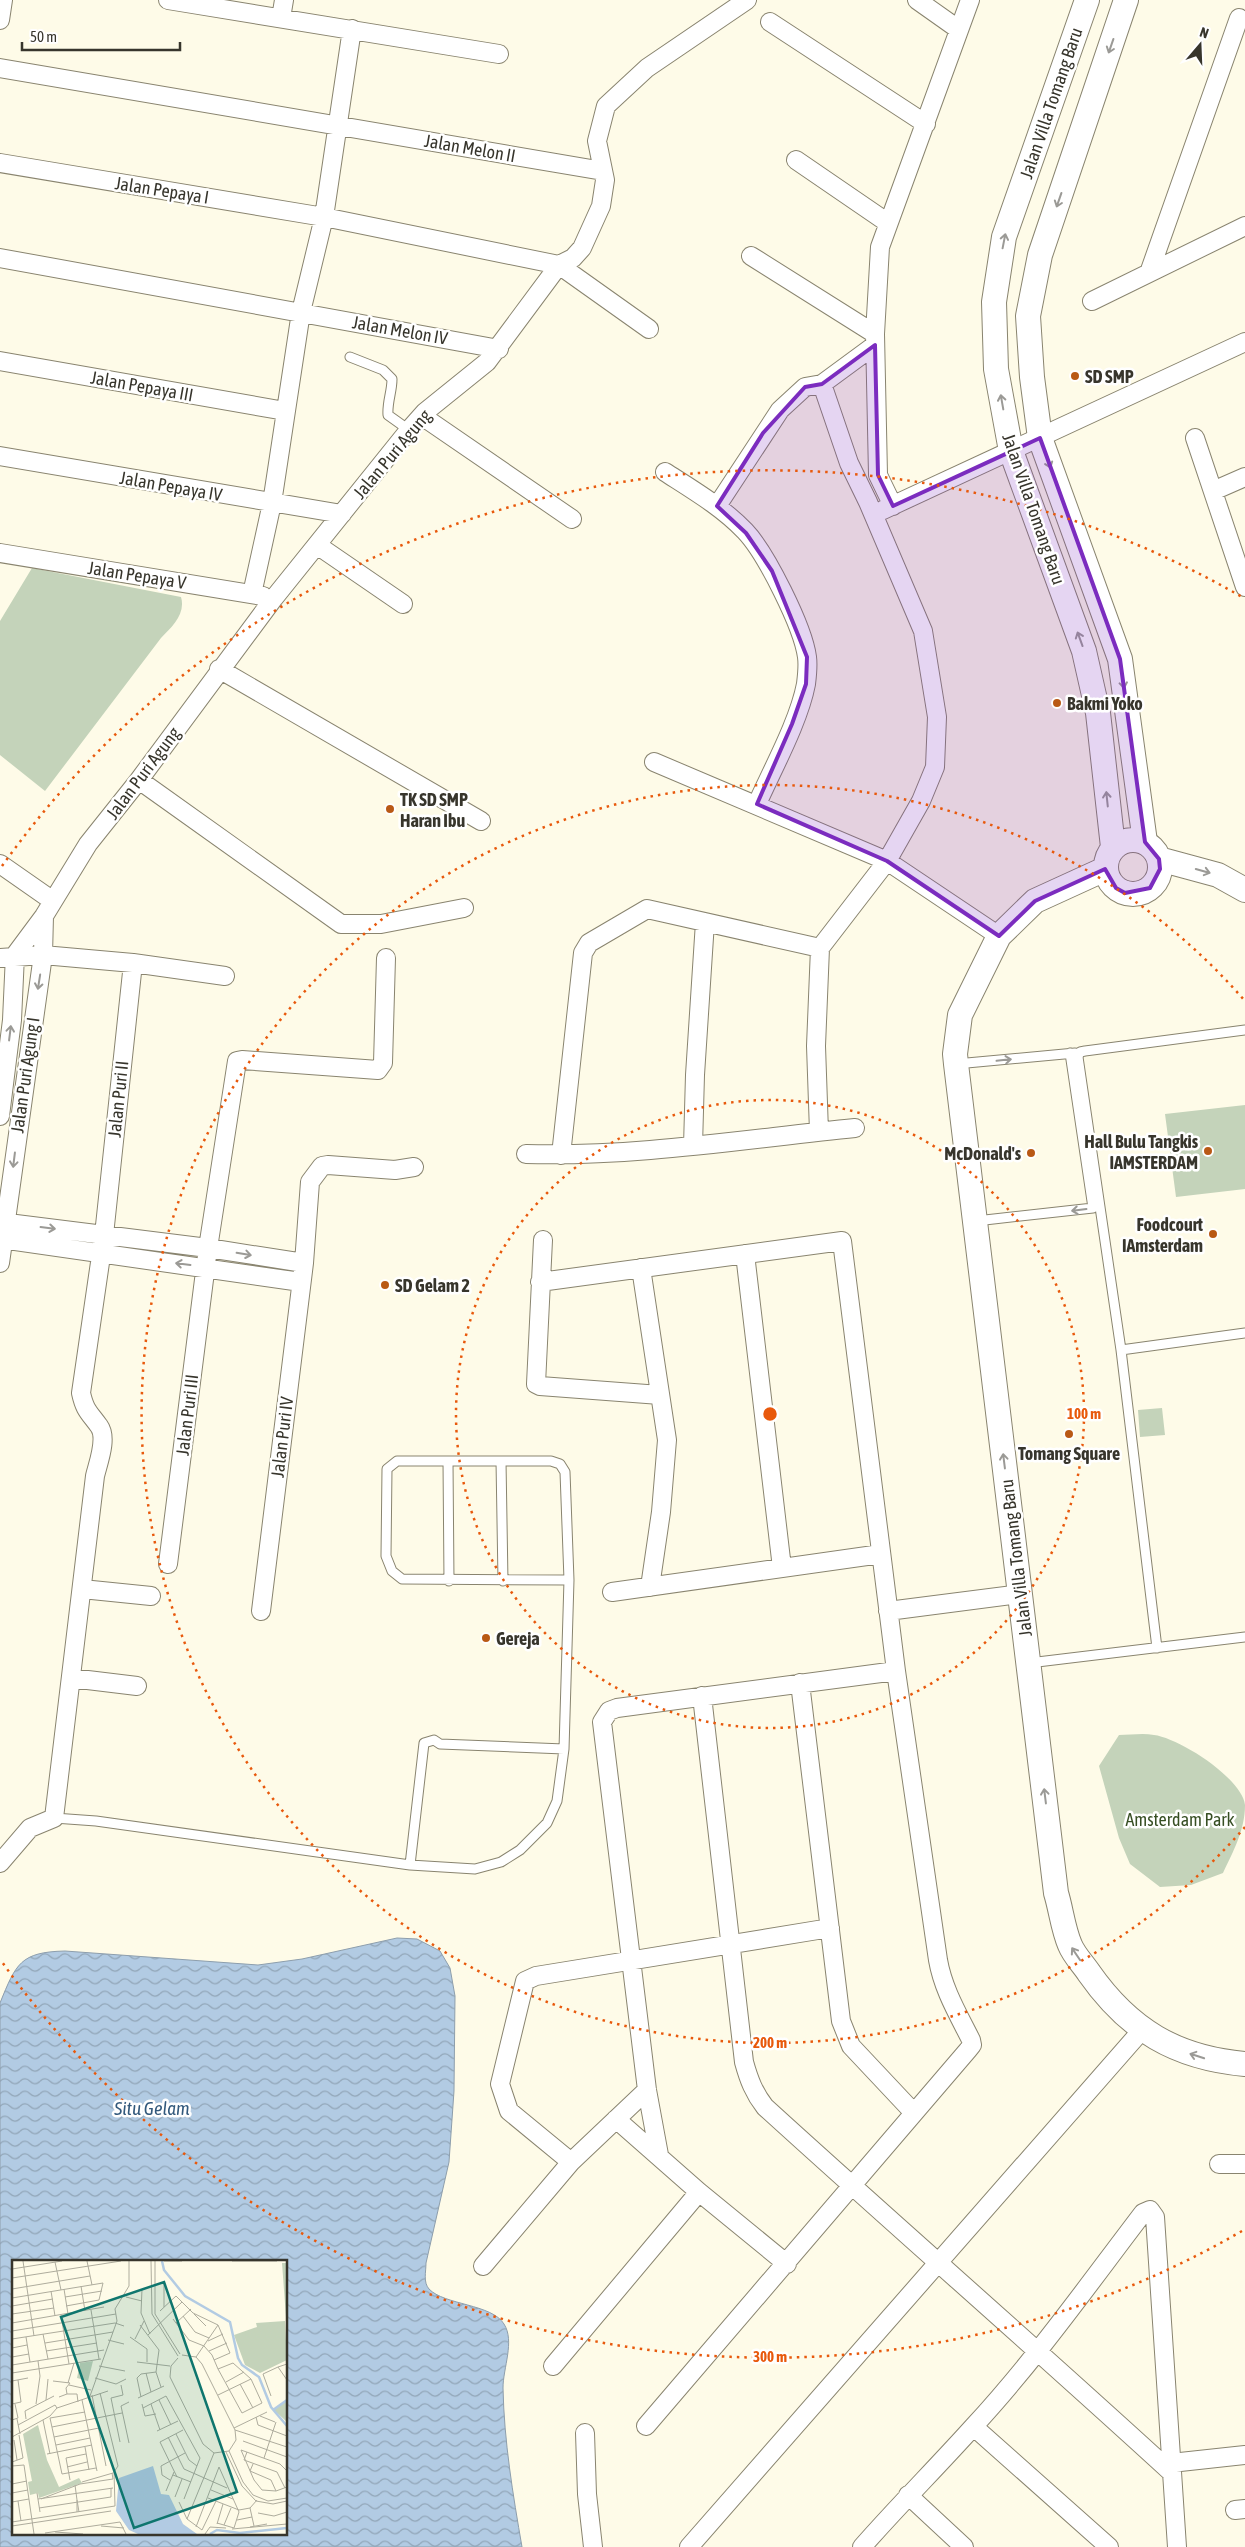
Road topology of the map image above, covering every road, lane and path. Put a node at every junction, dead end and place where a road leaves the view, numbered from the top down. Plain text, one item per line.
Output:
1 (4, 0) edge
2 (168, 0) edge
3 (284, 0) edge
4 (747, 0) edge
5 (917, 0) edge
6 (970, 0) edge
7 (1087, 0) edge
8 (1126, 0) edge
9 (281, 18) junction
10 (1239, 18) dead end
11 (0, 20) edge
12 (770, 22) dead end
13 (958, 29) junction
14 (352, 30) junction
15 (499, 54) dead end
16 (0, 68) edge
17 (926, 124) junction
18 (337, 125) junction
19 (796, 160) dead end
20 (0, 163) edge
21 (603, 171) junction
22 (324, 217) junction
23 (888, 222) junction
24 (1245, 226) edge
25 (751, 256) dead end
26 (0, 258) edge
27 (560, 265) junction
28 (1149, 273) junction
29 (1092, 301) dead end
30 (301, 312) junction
31 (649, 329) dead end
32 (875, 340) junction
33 (1245, 342) edge
34 (499, 349) junction
35 (350, 356) dead end
36 (0, 361) edge
37 (822, 384) junction
38 (285, 411) junction
39 (422, 416) junction
40 (409, 430) junction
41 (1040, 438) junction
42 (1195, 438) dead end
43 (1011, 451) junction
44 (0, 456) edge
45 (666, 472) dead end
46 (1245, 477) edge
47 (1213, 491) junction
48 (272, 503) junction
49 (717, 506) junction
50 (893, 506) junction
51 (342, 514) junction
52 (873, 515) junction
53 (572, 519) dead end
54 (317, 545) junction
55 (0, 552) edge
56 (1245, 587) edge
57 (252, 594) junction
58 (274, 598) junction
59 (403, 604) dead end
60 (219, 669) junction
61 (654, 762) dead end
62 (139, 780) junction
63 (757, 804) junction
64 (480, 821) dead end
65 (1152, 850) junction
66 (1109, 858) junction
67 (887, 861) junction
68 (0, 864) edge
69 (1245, 890) edge
70 (49, 908) junction
71 (464, 908) dead end
72 (705, 922) junction
73 (999, 936) junction
74 (820, 948) junction
75 (43, 955) junction
76 (7, 957) edge
77 (386, 958) dead end
78 (133, 963) junction
79 (225, 976) dead end
80 (1245, 1030) edge
81 (1080, 1052) junction
82 (1070, 1053) junction
83 (956, 1064) junction
84 (0, 1116) edge
85 (855, 1128) dead end
86 (819, 1132) junction
87 (692, 1146) junction
88 (526, 1154) dead end
89 (561, 1155) junction
90 (414, 1167) dead end
91 (975, 1221) junction
92 (2, 1231) edge
93 (104, 1235) junction
94 (543, 1240) dead end
95 (208, 1248) junction
96 (101, 1253) junction
97 (745, 1254) junction
98 (0, 1263) edge
99 (304, 1263) junction
100 (206, 1267) junction
101 (641, 1268) junction
102 (301, 1282) junction
103 (540, 1282) junction
104 (1245, 1333) edge
105 (1121, 1350) junction
106 (660, 1395) junction
107 (448, 1461) junction
108 (501, 1461) junction
109 (881, 1554) junction
110 (168, 1564) dead end
111 (782, 1568) junction
112 (569, 1580) junction
113 (449, 1581) junction
114 (503, 1581) junction
115 (650, 1587) junction
116 (82, 1589) junction
117 (612, 1592) dead end
118 (1020, 1594) junction
119 (151, 1596) dead end
120 (261, 1611) dead end
121 (888, 1611) junction
122 (1245, 1637) edge
123 (1157, 1648) junction
124 (1028, 1663) junction
125 (896, 1670) junction
126 (71, 1678) junction
127 (800, 1683) junction
128 (138, 1686) dead end
129 (702, 1696) junction
130 (564, 1749) junction
131 (54, 1818) junction
132 (0, 1863) edge
133 (410, 1865) junction
134 (830, 1928) junction
135 (732, 1942) junction
136 (631, 1960) junction
137 (1142, 2030) junction
138 (1245, 2064) edge
139 (647, 2090) junction
140 (914, 2113) junction
141 (616, 2119) junction
142 (659, 2155) junction
143 (571, 2162) junction
144 (1219, 2164) dead end
145 (1245, 2164) edge
146 (852, 2187) junction
147 (699, 2192) junction
148 (938, 2263) junction
149 (786, 2264) junction
150 (483, 2266) dead end
151 (1038, 2350) junction
152 (553, 2366) dead end
153 (646, 2426) dead end
154 (974, 2427) junction
155 (585, 2432) dead end
156 (1245, 2455) edge
157 (1172, 2468) junction
158 (908, 2495) junction
159 (593, 2547) edge
160 (689, 2547) edge
161 (862, 2547) edge
162 (964, 2547) edge
163 (1109, 2547) edge
164 (1177, 2547) edge

1 - 11 street
2 - 9 street
3 - 9 street
4 - 21 street, Jalan Puri Agung
5 - 13 street
6 - 13 street
43 -> 7 street, Jalan Villa Tomang Baru
8 -> 41 street, Jalan Villa Tomang Baru
9 - 14 street
10 - 28 street
12 - 17 street
13 - 17 street
14 - 15 street
14 - 18 street
16 - 18 street, Jalan Melon II
17 - 23 street
18 - 21 street, Jalan Melon II
18 - 22 street
19 - 23 street
20 - 22 street, Jalan Pepaya I
21 - 27 street, Jalan Puri Agung
22 - 27 street, Jalan Pepaya I
22 - 30 street
23 - 32 street
24 - 28 street
25 - 32 street
26 - 30 street, Jalan Melon IV
27 - 31 street
27 - 34 street, Jalan Puri Agung
28 - 29 street
30 - 34 street, Jalan Melon IV
30 - 38 street
32 - 37 street
32 - 50 street
33 - 41 street
34 - 39 street, Jalan Puri Agung
35 - 40 lane
36 - 38 street, Jalan Pepaya III
37 - 49 street
37 - 52 street
38 - 48 street
39 - 40 street, Jalan Puri Agung
39 - 53 street
40 - 51 street, Jalan Puri Agung
41 - 43 street
41 -> 65 street, Jalan Villa Tomang Baru
42 - 47 street
43 - 50 street
66 -> 43 street, Jalan Villa Tomang Baru
44 - 48 street, Jalan Pepaya IV
45 - 49 street
46 - 47 street
47 - 56 street
48 - 51 street, Jalan Pepaya IV
48 - 57 street
49 - 63 street
50 - 52 street
51 - 54 street, Jalan Puri Agung
52 - 67 street
54 - 58 street, Jalan Puri Agung
54 - 59 street
55 - 57 street, Jalan Pepaya V
57 - 58 street, Jalan Pepaya V
58 - 60 street, Jalan Puri Agung
60 - 62 street, Jalan Puri Agung
60 - 64 street
61 - 63 street
62 - 70 street, Jalan Puri Agung
62 - 71 street
63 - 67 street
65 - 66 street
65 - 66 street
65 -> 69 street
66 - 73 street, Jalan Villa Tomang Baru
67 - 73 street
67 - 74 street
68 - 70 street
70 - 75 street, Jalan Puri Agung I
70 - 76 street, Jalan Puri Agung
72 - 74 street
72 - 87 street
72 - 89 street
73 - 83 street, Jalan Villa Tomang Baru
74 - 86 street
75 - 76 street
75 - 78 street
75 -> 92 street, Jalan Puri Agung I
84 -> 76 street, Jalan Puri Agung I
77 - 95 street, Jalan Puri III
78 - 79 street
78 - 93 street, Jalan Puri II
80 - 81 lane
81 - 82 lane
81 - 105 lane
83 -> 82 lane
82 -> 91 lane
83 - 91 street, Jalan Villa Tomang Baru
85 - 86 street
86 - 87 street
87 - 89 street
88 - 89 street
90 - 99 street
118 -> 91 street, Jalan Villa Tomang Baru
92 -> 93 street
92 - 96 street
92 - 98 street, Jalan Puri Agung I
93 - 95 street
93 - 96 street, Jalan Puri II
94 - 103 street
95 -> 99 street
95 - 100 street, Jalan Puri III
100 -> 96 street
96 - 116 street, Jalan Puri II
97 - 101 street
97 - 109 street
97 - 111 street
99 - 102 street, Jalan Puri IV
100 - 102 street
100 - 110 street, Jalan Puri III
101 - 103 street
101 - 106 street
102 - 120 street, Jalan Puri IV
103 - 106 street
104 - 105 lane
105 - 123 lane
106 - 115 street
107 - 108 lane
107 - 113 lane
107 - 113 lane
108 - 112 lane
108 - 114 lane
109 - 111 street
109 - 121 street
111 - 115 street
112 - 114 lane
112 - 130 lane
113 - 114 lane
115 - 117 street
116 - 119 street
116 - 126 street, Jalan Puri II
118 - 121 street
118 - 124 street, Jalan Villa Tomang Baru
121 - 125 street
122 - 123 lane
123 - 124 lane
137 -> 124 street, Jalan Villa Tomang Baru
125 - 127 street
125 - 140 street
126 - 128 street
126 - 131 street, Jalan Puri II
127 - 129 street
127 - 134 street
129 - 135 street
129 - 136 street
130 - 133 lane
130 - 133 lane
131 - 132 street
131 - 133 lane
134 - 135 street
134 - 140 street
135 - 136 street
135 - 146 street
136 - 139 street
136 - 143 street
138 -> 137 street, Jalan Villa Tomang Baru
137 - 148 street
139 - 141 street
139 - 142 street
140 - 146 street
141 - 142 street
141 - 143 street
142 - 147 street
143 - 150 street
144 - 145 street
146 - 148 street
146 - 149 street
147 - 149 street
147 - 152 street
148 - 151 street
148 - 160 street
149 - 153 street
151 - 154 street
151 - 157 street
151 - 157 street
154 - 158 street
154 - 163 street
155 - 159 street
156 - 157 street
157 - 164 street
158 - 161 street
158 - 162 street

